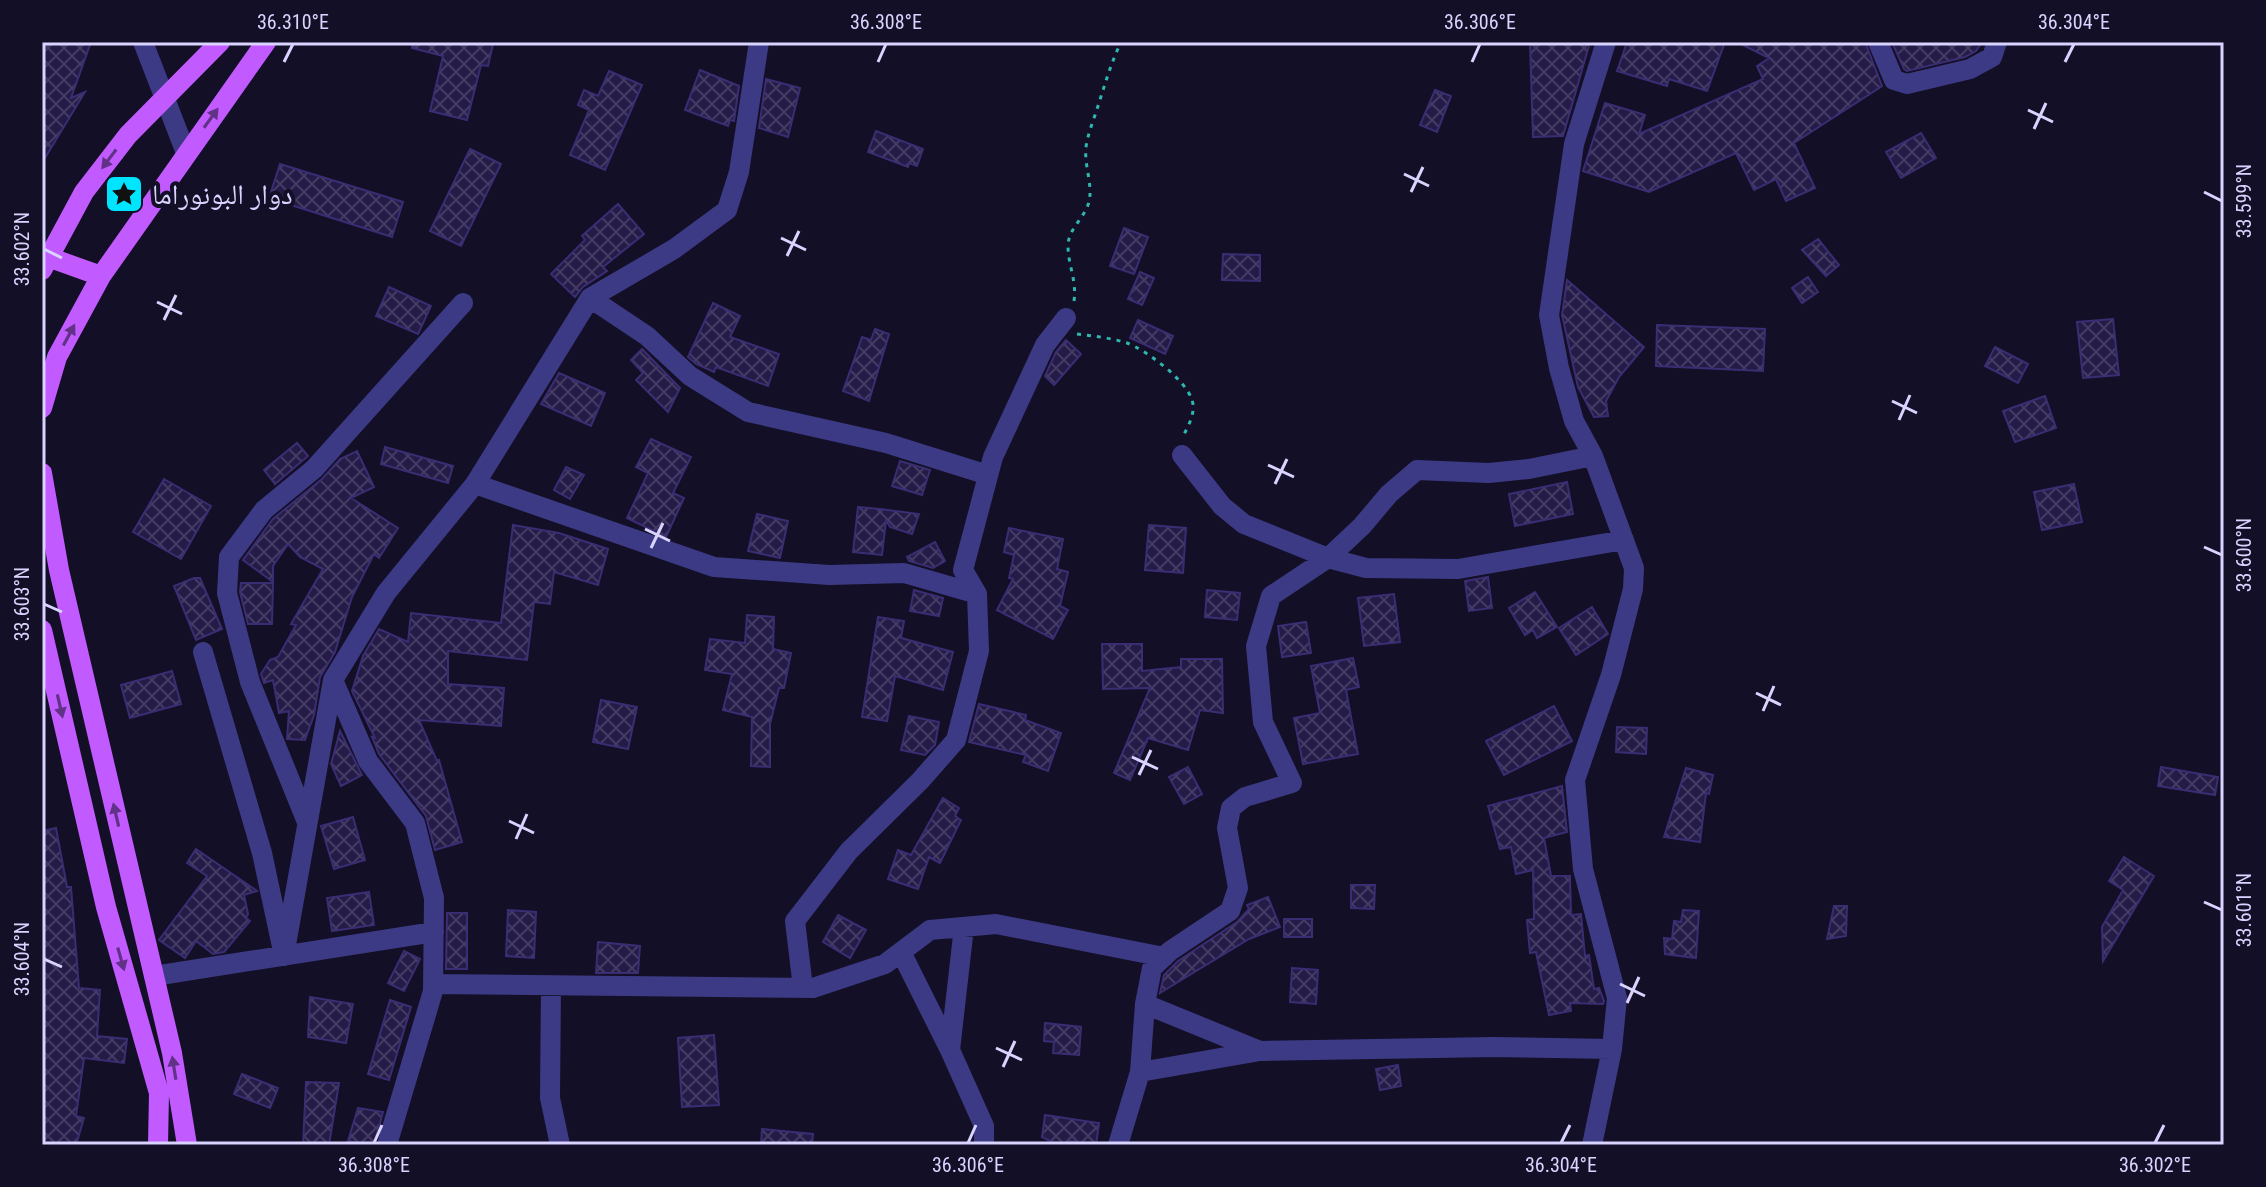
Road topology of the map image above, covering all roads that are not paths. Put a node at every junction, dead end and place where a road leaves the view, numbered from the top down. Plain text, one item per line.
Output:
1 (143, 42) edge
2 (220, 42) edge
3 (266, 42) edge
4 (759, 42) edge
5 (1606, 42) edge
6 (1878, 42) edge
7 (1997, 42) edge
8 (165, 98) junction
9 (186, 153) junction
10 (44, 262) edge
11 (101, 276) junction
12 (590, 298) junction
13 (463, 303) dead end
14 (1062, 325) road end
15 (42, 408) edge
16 (1181, 449) road end
17 (1593, 456) junction
18 (42, 473) edge
19 (988, 475) junction
20 (475, 484) junction
21 (1624, 540) junction
22 (1328, 558) junction
23 (977, 594) junction
24 (42, 630) edge
25 (203, 652) dead end
26 (333, 680) junction
27 (307, 822) junction
28 (964, 927) junction
29 (434, 932) junction
30 (901, 952) junction
31 (284, 956) junction
32 (1164, 957) junction
33 (154, 976) junction
34 (433, 984) junction
35 (551, 985) junction
36 (803, 988) junction
37 (1145, 1004) junction
38 (1612, 1049) junction
39 (950, 1050) junction
40 (1260, 1051) junction
41 (1140, 1072) junction
42 (158, 1145) edge
43 (187, 1145) edge
44 (387, 1145) edge
45 (560, 1145) edge
46 (984, 1145) edge
47 (1118, 1145) edge
48 (1592, 1145) edge

1 - 8 street
2 - 8 main road
9 -> 3 main road
4 - 12 street
5 - 17 street
6 - 7 street
8 - 9 street
8 -> 10 main road
9 - 11 main road
10 - 11 main road
15 -> 11 main road
12 - 19 street
12 - 20 street
13 - 27 street
14 - 19 street
16 - 22 street
17 - 21 street
17 - 22 street
33 -> 18 main road
19 - 23 street
20 - 23 street
20 - 26 street
21 - 22 street
21 - 38 street
22 - 32 street
23 - 36 street
24 -> 42 main road
25 - 31 street
26 - 27 street
26 - 29 street
27 - 31 street
28 - 30 street
28 - 32 street
28 - 39 street
29 - 31 street
29 - 34 street
30 - 36 street
30 - 39 street
31 - 33 street
32 - 37 street
43 -> 33 main road
34 - 35 street
34 - 44 street
35 - 36 street
35 - 45 street
37 - 40 street
37 - 41 street
38 - 40 street
38 - 48 street
39 - 46 street
40 - 41 street
41 - 47 street

